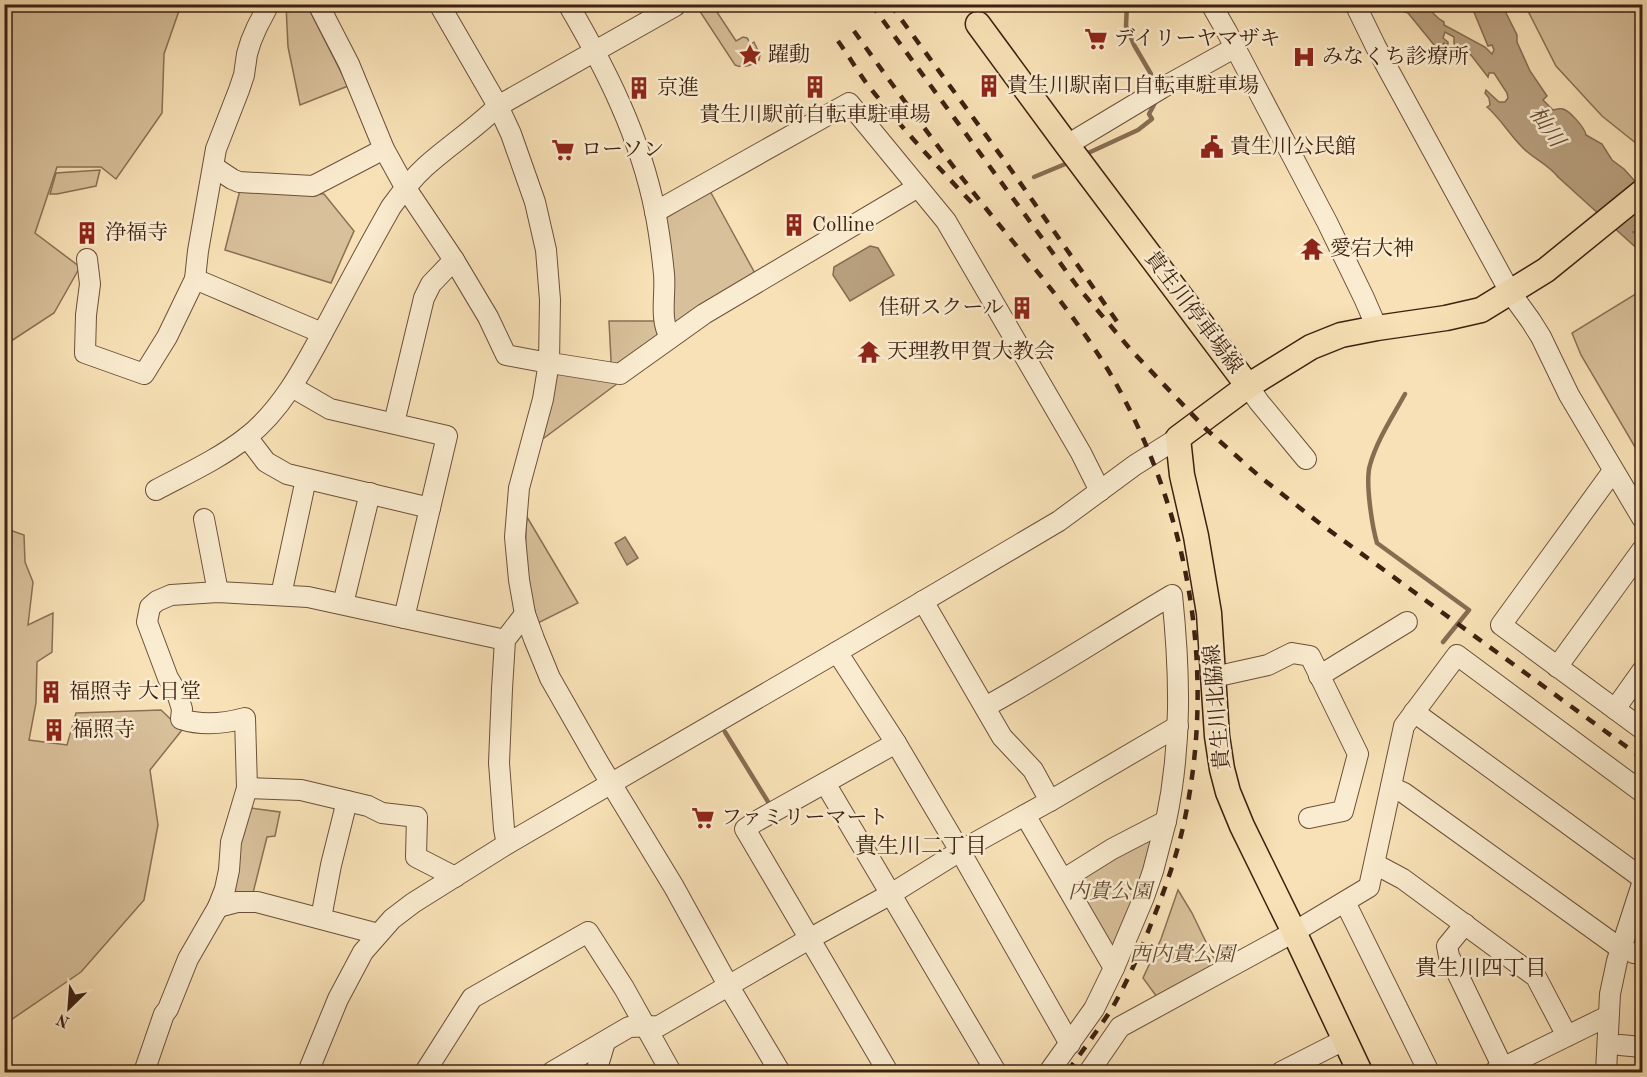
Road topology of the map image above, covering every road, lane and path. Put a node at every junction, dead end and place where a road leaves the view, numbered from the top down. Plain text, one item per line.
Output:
1 (269, 4) edge
2 (318, 4) edge
3 (440, 4) edge
4 (568, 4) edge
5 (1211, 4) edge
6 (1355, 4) edge
7 (675, 6) dead end
8 (978, 24) dead end
9 (1234, 48) junction
10 (595, 52) junction
11 (498, 106) junction
12 (1067, 145) junction
13 (384, 149) junction
14 (214, 166) junction
15 (405, 187) junction
16 (918, 187) junction
17 (1642, 192) edge
18 (655, 212) junction
19 (87, 259) dead end
20 (454, 260) junction
21 (195, 279) junction
22 (1517, 288) junction
23 (1377, 328) junction
24 (322, 333) junction
25 (670, 337) junction
26 (549, 362) junction
27 (1248, 386) junction
28 (292, 387) junction
29 (394, 423) junction
30 (247, 437) junction
31 (1178, 438) junction
32 (1306, 459) dead end
33 (1613, 471) junction
34 (306, 479) junction
35 (156, 490) dead end
36 (1100, 491) junction
37 (370, 493) junction
38 (430, 508) junction
39 (1642, 518) edge
40 (204, 519) dead end
41 (1642, 550) edge
42 (218, 592) junction
43 (281, 595) junction
44 (922, 601) junction
45 (343, 604) junction
46 (525, 614) junction
47 (404, 618) junction
48 (1407, 622) dead end
49 (505, 640) junction
50 (837, 652) junction
51 (1557, 667) junction
52 (1642, 671) edge
53 (1319, 676) junction
54 (1214, 677) junction
55 (985, 707) junction
56 (1615, 709) junction
57 (1414, 712) junction
58 (1178, 726) junction
59 (1642, 729) edge
60 (896, 743) junction
61 (825, 783) junction
62 (610, 784) junction
63 (1391, 787) junction
64 (248, 788) junction
65 (1642, 792) edge
66 (347, 801) junction
67 (1050, 801) junction
68 (1025, 815) junction
69 (1309, 818) dead end
70 (1166, 821) junction
71 (507, 844) junction
72 (960, 851) junction
73 (1375, 864) junction
74 (455, 877) junction
75 (1642, 878) edge
76 (1064, 879) junction
77 (1642, 884) edge
78 (891, 894) junction
79 (1345, 902) junction
80 (218, 907) junction
81 (321, 918) junction
82 (1465, 924) junction
83 (1294, 932) junction
84 (378, 934) junction
85 (809, 939) junction
86 (1633, 952) edge
87 (1114, 968) junction
88 (728, 986) junction
89 (1608, 1016) junction
90 (645, 1026) junction
91 (1567, 1036) junction
92 (1344, 1040) junction
93 (605, 1042) junction
94 (1070, 1044) junction
95 (1620, 1045) dead end
96 (1642, 1047) edge
97 (1498, 1070) edge
98 (144, 1072) edge
99 (308, 1072) edge
100 (425, 1072) edge
101 (552, 1072) edge
102 (596, 1072) edge
103 (672, 1072) edge
104 (780, 1072) edge
105 (888, 1072) edge
106 (996, 1072) edge
107 (1049, 1072) edge
108 (1089, 1072) edge
109 (1281, 1072) edge
110 (1360, 1072) edge
111 (1429, 1072) edge
112 (1606, 1072) edge

1 - 14 street
2 - 13 street
3 - 11 street
4 - 10 street
5 - 9 street
6 - 22 street
7 - 10 street
8 - 12 main road, 貴生川停車場線
9 - 12 street
9 - 23 street
10 - 11 street
10 - 18 street
11 - 15 street
11 - 26 street
12 - 27 main road, 貴生川停車場線
13 - 14 street
13 - 15 street
14 - 21 street
15 - 20 street
15 - 24 street
16 - 18 street
16 - 25 street
16 - 36 street
17 - 22 main road, 貴生川停車場線
18 - 25 street
19 - 21 street
20 - 26 street
20 - 29 street
21 - 24 street
22 - 23 main road, 貴生川停車場線
22 - 33 street
23 - 27 main road, 貴生川停車場線
24 - 28 street
25 - 26 street
26 - 46 street
27 - 31 main road
27 - 32 street
28 - 29 street
28 - 30 street
29 - 38 street
30 - 34 street
30 - 35 street
31 - 36 street
31 - 54 main road, 貴生川北脇線
33 - 39 street
33 - 51 street
34 - 37 street
34 - 43 street
36 - 44 street
37 - 38 street
37 - 45 street
38 - 47 street
40 - 42 street
41 - 51 street
42 - 43 street
42 - 64 street
43 - 45 street
44 - 50 street
44 - 55 street
45 - 47 street
46 - 49 street
46 - 62 street
47 - 49 street
48 - 53 street
49 - 71 street
50 - 60 street
50 - 62 street
51 - 56 street
52 - 56 street
53 - 54 street
53 - 69 street
54 - 83 main road, 貴生川北脇線
55 - 58 street
55 - 67 street
56 - 59 street
57 - 63 street
57 - 65 street
57 - 75 street
58 - 67 street
58 - 70 street
60 - 61 street
60 - 72 street
61 - 78 street
61 - 85 street
62 - 71 street
62 - 88 street
63 - 73 street
63 - 86 street
64 - 66 street
64 - 80 street
66 - 74 street
66 - 81 street
67 - 68 street
68 - 72 street
68 - 76 street
70 - 76 street
70 - 87 street
71 - 74 street
72 - 78 street
72 - 94 street
73 - 79 street
73 - 82 street
74 - 84 street
76 - 87 street
77 - 86 street
78 - 85 street
78 - 106 street
79 - 83 street
79 - 111 street
80 - 81 street
80 - 98 street
81 - 84 street
82 - 91 street
82 - 97 street
83 - 92 main road, 貴生川北脇線
83 - 108 street
84 - 99 street
85 - 88 street
85 - 105 street
86 - 89 street
87 - 94 street
88 - 90 street
88 - 104 street
89 - 91 street
89 - 112 street
90 - 93 street
90 - 100 street
90 - 103 street
91 - 97 street
92 - 109 street
92 - 110 main road, 貴生川北脇線
93 - 101 street
93 - 102 street
94 - 107 street
95 - 96 street

